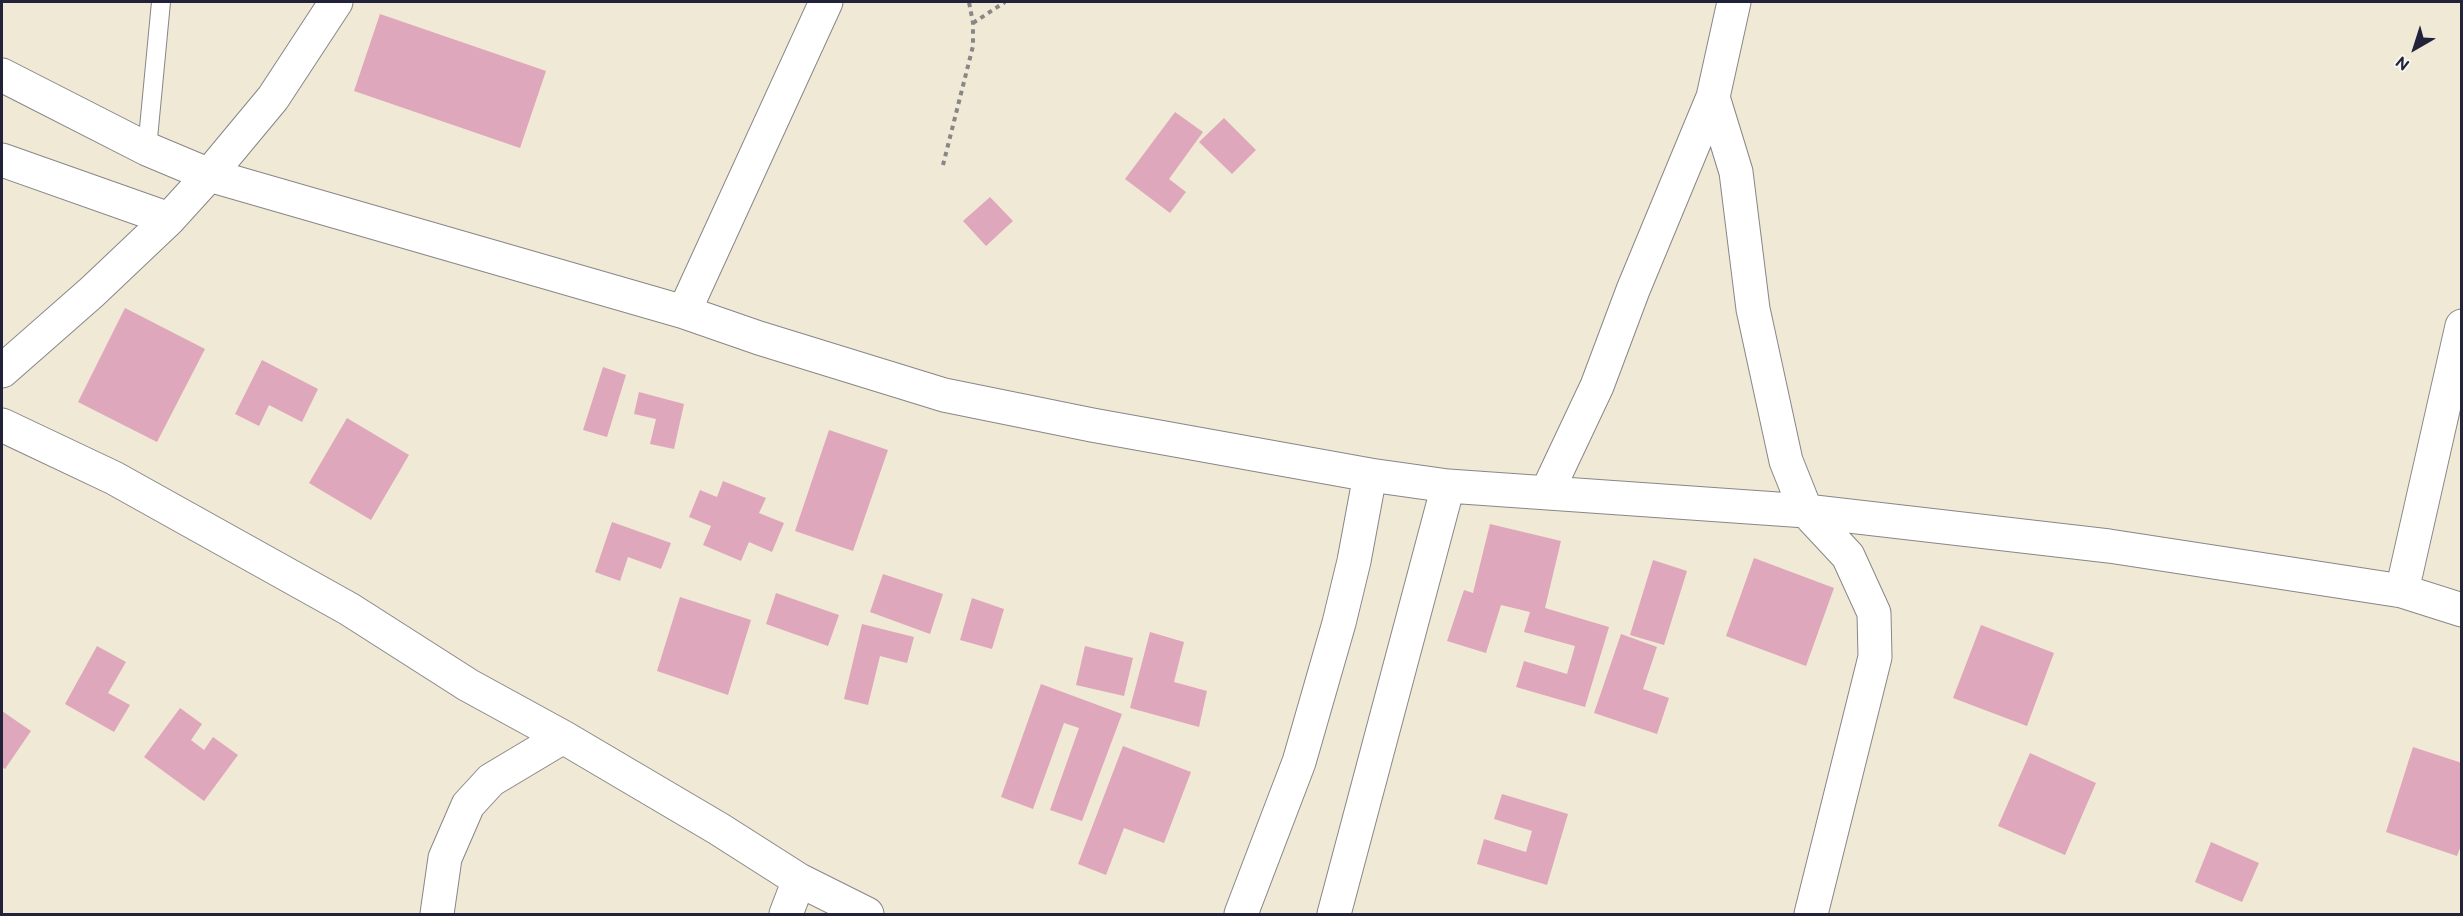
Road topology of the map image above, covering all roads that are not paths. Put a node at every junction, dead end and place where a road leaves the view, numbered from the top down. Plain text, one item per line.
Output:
1 (161, 2) edge
2 (336, 2) edge
3 (826, 2) edge
4 (1734, 2) edge
5 (2, 75) edge
6 (1713, 97) junction
7 (147, 149) junction
8 (2, 160) edge
9 (209, 175) junction
10 (169, 219) junction
11 (684, 312) junction
12 (2462, 326) edge
13 (2, 371) edge
14 (2, 425) edge
15 (1370, 475) junction
16 (1448, 486) junction
17 (1547, 492) junction
18 (1806, 511) junction
19 (2402, 591) junction
20 (2462, 610) edge
21 (563, 737) junction
22 (799, 880) junction
23 (437, 915) edge
24 (786, 915) edge
25 (867, 915) edge
26 (1241, 915) edge
27 (1334, 915) edge
28 (1811, 915) edge

1 - 7 lane
2 - 9 street
3 - 11 street
4 - 6 street
5 - 7 street
6 - 17 street
6 - 18 street
7 - 9 street
8 - 10 street
9 - 10 street
9 - 11 street
10 - 13 street
11 - 15 street
12 - 19 street
14 - 21 street
15 - 16 street
15 - 26 street
16 - 17 street
16 - 27 street
17 - 18 street
18 - 19 street
18 - 28 street
19 - 20 street
21 - 22 street
21 - 23 street
22 - 24 street
22 - 25 street

